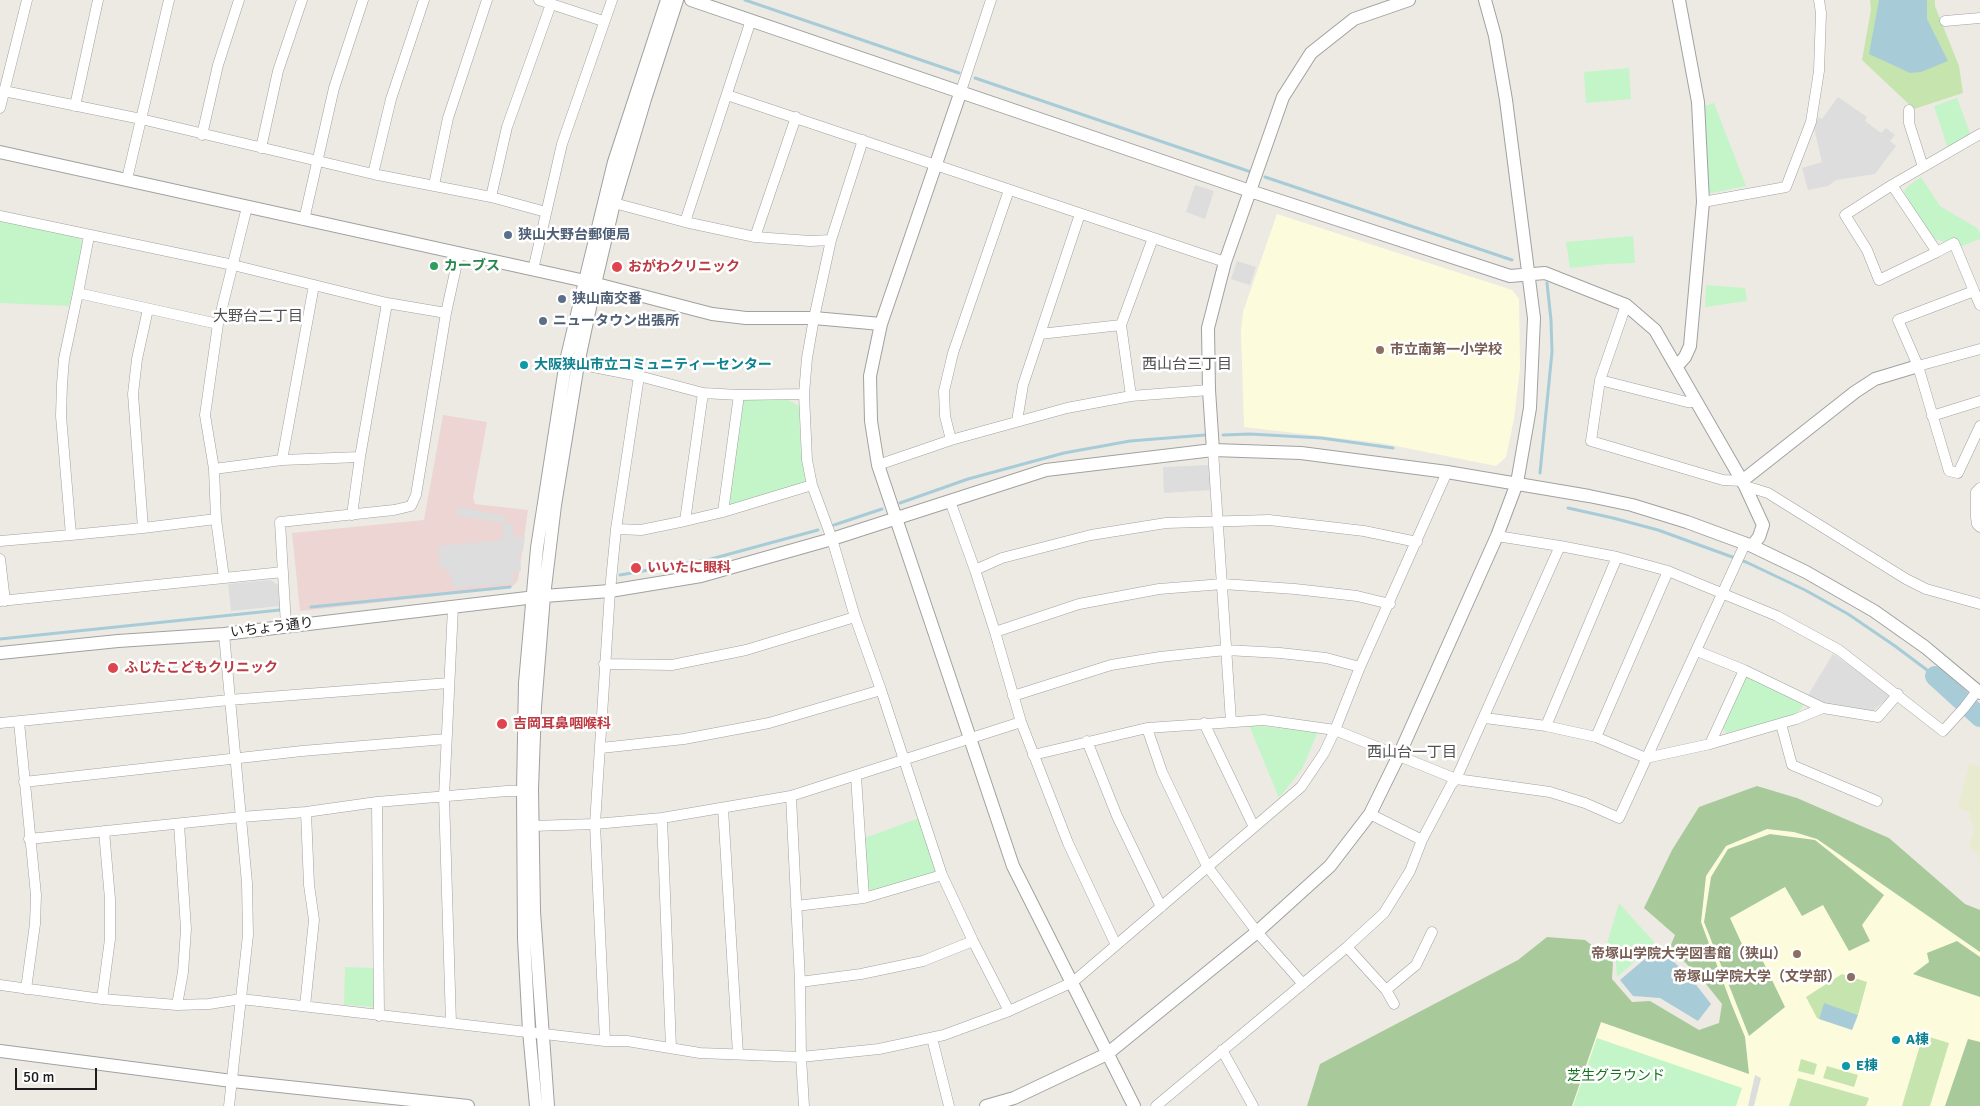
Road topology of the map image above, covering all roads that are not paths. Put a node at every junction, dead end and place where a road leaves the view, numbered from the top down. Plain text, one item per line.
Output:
1 (27, 0) edge
2 (98, 0) edge
3 (169, 0) edge
4 (239, 0) edge
5 (302, 0) edge
6 (363, 0) edge
7 (424, 0) edge
8 (487, 0) edge
9 (538, 0) edge
10 (612, 0) edge
11 (667, 0) edge
12 (677, 0) edge
13 (691, 0) edge
14 (991, 0) edge
15 (1409, 0) edge
16 (1485, 0) edge
17 (1678, 0) edge
18 (1819, 0) edge
19 (551, 4) junction
20 (1980, 18) edge
21 (751, 20) junction
22 (603, 21) junction
23 (1945, 21) dead end
24 (4, 91) junction
25 (961, 91) junction
26 (727, 95) junction
27 (75, 106) junction
28 (0, 108) edge
29 (1909, 110) dead end
30 (796, 118) junction
31 (141, 119) junction
32 (202, 135) junction
33 (1979, 136) edge
34 (863, 140) junction
35 (261, 148) junction
36 (0, 152) edge
37 (317, 161) junction
38 (936, 164) junction
39 (1923, 167) junction
40 (373, 174) junction
41 (127, 179) junction
42 (434, 185) junction
43 (1892, 185) junction
44 (1009, 190) junction
45 (1250, 190) junction
46 (491, 197) junction
47 (1702, 202) junction
48 (614, 203) junction
49 (246, 206) junction
50 (546, 212) junction
51 (1080, 214) junction
52 (0, 216) edge
53 (304, 220) junction
54 (684, 222) junction
55 (89, 236) junction
56 (755, 237) junction
57 (1153, 238) junction
58 (831, 240) junction
59 (1937, 252) junction
60 (459, 254) junction
61 (1225, 262) junction
62 (233, 265) junction
63 (533, 270) junction
64 (1528, 274) junction
65 (590, 283) junction
66 (314, 285) junction
67 (1974, 291) junction
68 (78, 293) junction
69 (386, 303) junction
70 (1626, 305) junction
71 (1980, 305) edge
72 (148, 309) junction
73 (446, 313) junction
74 (814, 318) junction
75 (218, 324) junction
76 (881, 324) junction
77 (1121, 325) junction
78 (1040, 334) junction
79 (1980, 349) edge
80 (578, 364) junction
81 (1677, 366) junction
82 (1918, 366) junction
83 (639, 376) junction
84 (1600, 380) junction
85 (1209, 390) junction
86 (703, 393) junction
87 (804, 394) junction
88 (739, 395) junction
89 (1131, 396) junction
90 (1695, 402) junction
91 (1980, 402) edge
92 (1932, 416) junction
93 (1017, 421) junction
94 (1980, 426) edge
95 (951, 440) junction
96 (1214, 450) junction
97 (360, 457) junction
98 (282, 460) junction
99 (878, 465) junction
100 (214, 469) junction
101 (1447, 472) junction
102 (1517, 483) junction
103 (1744, 483) junction
104 (812, 485) junction
105 (1980, 488) edge
106 (950, 501) junction
107 (723, 512) junction
108 (352, 514) junction
109 (895, 518) junction
110 (216, 519) junction
111 (1219, 520) junction
112 (685, 521) junction
113 (1980, 527) edge
114 (143, 528) junction
115 (616, 528) junction
116 (72, 535) junction
117 (1497, 536) junction
118 (832, 539) junction
119 (0, 541) edge
120 (1417, 542) junction
121 (1560, 546) junction
122 (1744, 552) junction
123 (1617, 557) junction
124 (0, 559) edge
125 (974, 570) junction
126 (283, 572) junction
127 (1668, 572) junction
128 (224, 578) junction
129 (1223, 584) junction
130 (610, 591) junction
131 (1723, 592) junction
132 (538, 597) junction
133 (3, 601) edge
134 (1390, 604) junction
135 (1980, 604) edge
136 (453, 607) junction
137 (855, 617) junction
138 (286, 625) junction
139 (995, 632) junction
140 (224, 634) junction
141 (1226, 650) junction
142 (1697, 651) junction
143 (0, 654) edge
144 (604, 664) junction
145 (1360, 668) junction
146 (1744, 670) junction
147 (449, 683) junction
148 (881, 690) junction
149 (1898, 694) junction
150 (1977, 694) edge
151 (1013, 696) junction
152 (229, 700) junction
153 (1823, 708) junction
154 (1485, 718) junction
155 (19, 722) junction
156 (1020, 722) junction
157 (1231, 722) junction
158 (0, 723) edge
159 (1204, 723) junction
160 (1782, 724) junction
161 (1546, 726) junction
162 (1147, 728) junction
163 (1335, 730) junction
164 (1596, 737) junction
165 (446, 739) junction
166 (969, 740) junction
167 (1087, 741) junction
168 (1710, 744) junction
169 (601, 748) junction
170 (1033, 755) junction
171 (1399, 755) junction
172 (235, 758) junction
173 (1646, 758) junction
174 (904, 760) junction
175 (856, 776) junction
176 (1456, 779) junction
177 (24, 782) junction
178 (523, 791) junction
179 (444, 796) junction
180 (790, 796) junction
181 (1877, 801) dead end
182 (377, 802) junction
183 (723, 808) junction
184 (306, 812) junction
185 (1370, 814) junction
186 (241, 817) junction
187 (662, 818) junction
188 (179, 824) junction
189 (595, 824) junction
190 (532, 826) junction
191 (1254, 827) junction
192 (104, 831) junction
193 (29, 839) junction
194 (1422, 840) junction
195 (1207, 866) junction
196 (942, 875) junction
197 (864, 898) junction
198 (796, 906) junction
199 (1161, 906) junction
200 (1256, 932) junction
201 (1432, 932) dead end
202 (973, 941) junction
203 (1116, 945) junction
204 (1347, 947) junction
205 (800, 982) junction
206 (1073, 982) junction
207 (1303, 984) junction
208 (0, 985) edge
209 (26, 989) junction
210 (1386, 990) junction
211 (102, 999) junction
212 (241, 999) junction
213 (1394, 1004) dead end
214 (177, 1005) junction
215 (305, 1006) junction
216 (1009, 1011) junction
217 (379, 1016) junction
218 (451, 1023) junction
219 (535, 1032) junction
220 (932, 1038) junction
221 (605, 1041) junction
222 (670, 1048) junction
223 (1222, 1050) junction
224 (0, 1051) edge
225 (738, 1054) junction
226 (1108, 1054) junction
227 (801, 1057) junction
228 (232, 1081) junction
229 (230, 1106) edge
230 (462, 1106) edge
231 (536, 1106) edge
232 (548, 1106) edge
233 (804, 1106) edge
234 (949, 1106) edge
235 (986, 1106) edge
236 (1134, 1106) edge
237 (1156, 1106) edge
238 (1253, 1106) edge

1 - 24 street
2 - 27 street
3 - 31 street
4 - 32 street
5 - 35 street
6 - 37 street
7 - 40 street
8 - 42 street
9 - 19 street
10 - 22 street
11 - 65 street
12 - 48 street
13 - 21 street
14 - 25 street
15 - 45 street
16 - 64 street
17 - 47 street
18 - 47 street
19 - 22 street
19 - 46 street
20 - 23 street
21 - 25 street
21 - 26 street
22 - 50 street
24 - 27 street
24 - 28 street
25 - 38 street
25 - 45 street
26 - 30 street
26 - 54 street
27 - 31 street
29 - 39 street
30 - 34 street
30 - 56 street
31 - 32 street
31 - 41 street
32 - 35 street
33 - 39 street
34 - 38 street
34 - 58 street
35 - 37 street
36 - 41 street
37 - 40 street
37 - 53 street
38 - 44 street
38 - 76 street
39 - 43 street
40 - 42 street
41 - 49 street
42 - 46 street
43 - 59 street
43 - 59 street
44 - 51 street
44 - 95 street
45 - 61 street
45 - 64 street
46 - 50 street
47 - 81 street
48 - 54 street
48 - 65 street
49 - 53 street
49 - 62 street
50 - 63 street
51 - 57 street
51 - 78 street
52 - 55 street
53 - 60 street
54 - 56 street
55 - 62 street
55 - 68 street
56 - 58 street
57 - 61 street
57 - 77 street
58 - 74 street
59 - 67 street
60 - 63 street
60 - 73 street
61 - 85 street
62 - 66 street
62 - 75 street
63 - 65 street
64 - 70 street
64 - 102 street
65 - 74 street
65 - 80 street
65 - 132 street
66 - 69 street
66 - 98 street
67 - 71 street
67 - 82 street
68 - 72 street
68 - 116 street
69 - 73 street
69 - 97 street
70 - 81 street
70 - 84 street
72 - 75 street
72 - 114 street
73 - 108 street
74 - 76 street
74 - 87 street
75 - 100 street
76 - 99 street
77 - 78 street
77 - 89 street
78 - 93 street
79 - 82 street
80 - 83 street
80 - 132 street
81 - 90 street
82 - 92 street
82 - 103 street
83 - 86 street
83 - 115 street
84 - 90 street
84 - 103 street
85 - 89 street
85 - 96 street
86 - 88 street
86 - 112 street
87 - 88 street
87 - 104 street
88 - 107 street
89 - 93 street
90 - 103 street
91 - 92 street
92 - 94 street
93 - 95 street
95 - 99 street
96 - 101 street, いちょう通り
96 - 106 street, いちょう通り
96 - 111 street
97 - 98 street
97 - 108 street
98 - 100 street
99 - 109 street
100 - 110 street
101 - 102 street, いちょう通り
101 - 120 street
102 - 117 street
102 - 122 street, いちょう通り
103 - 122 street
103 - 135 street
104 - 107 street
104 - 118 street
105 - 113 street
106 - 109 street, いちょう通り
106 - 125 street
107 - 112 street
108 - 126 street
109 - 118 street, いちょう通り
109 - 166 street
110 - 114 street
110 - 128 street
111 - 120 street
111 - 125 street
111 - 129 street
112 - 115 street
114 - 116 street
115 - 130 street
116 - 119 street
117 - 121 street
117 - 171 street
118 - 130 street, いちょう通り
118 - 137 street
120 - 134 street
121 - 123 street
121 - 154 street
122 - 131 street
122 - 150 street, いちょう通り
123 - 127 street
123 - 161 street
124 - 133 street
125 - 139 street
126 - 128 street
126 - 138 street
127 - 131 street
127 - 164 street
128 - 133 street
129 - 134 street
129 - 139 street
129 - 141 street
130 - 132 street, いちょう通り
130 - 144 street
131 - 142 street
131 - 149 street
132 - 136 street, いちょう通り
132 - 178 street
132 - 190 street
134 - 145 street
136 - 138 street, いちょう通り
136 - 147 street
137 - 144 street
137 - 148 street
138 - 140 street, いちょう通り
139 - 151 street
140 - 143 street, いちょう通り
140 - 152 street
141 - 145 street
141 - 151 street
141 - 157 street
142 - 146 street
142 - 173 street
144 - 169 street
145 - 163 street
146 - 153 street
146 - 168 street
147 - 152 street
147 - 165 street
148 - 169 street
148 - 174 street
149 - 150 street
149 - 153 street
151 - 156 street
152 - 155 street
152 - 172 street
153 - 160 street
154 - 161 street
154 - 176 street
155 - 158 street
155 - 177 street
156 - 166 street
156 - 170 street
157 - 159 street
157 - 163 street
159 - 162 street
159 - 191 street
160 - 168 street
160 - 181 street
161 - 164 street
162 - 167 street
162 - 195 street
163 - 171 street
163 - 191 street
164 - 173 street
165 - 172 street
165 - 179 street
166 - 174 street
166 - 206 street
167 - 170 street
167 - 199 street
168 - 173 street
169 - 189 street
170 - 203 street
171 - 176 street
171 - 185 street
172 - 177 street
172 - 186 street
173 - 176 street
174 - 175 street
174 - 196 street
175 - 180 street
175 - 197 street
176 - 194 street
177 - 193 street
178 - 179 street
178 - 219 street
179 - 182 street
179 - 218 street
180 - 183 street
180 - 198 street
182 - 184 street
182 - 217 street
183 - 187 street
183 - 225 street
184 - 186 street
184 - 215 street
185 - 194 street
185 - 200 street
186 - 188 street
186 - 212 street
187 - 189 street
187 - 222 street
188 - 192 street
188 - 214 street
189 - 190 street
189 - 221 street
190 - 219 street
191 - 195 street
192 - 193 street
192 - 211 street
193 - 209 street
194 - 204 street
195 - 199 street
195 - 200 street
196 - 197 street
196 - 202 street
197 - 198 street
198 - 205 street
199 - 203 street
200 - 207 street
200 - 226 street
201 - 210 street
202 - 205 street
202 - 216 street
203 - 206 street
204 - 207 street
204 - 210 street
205 - 227 street
206 - 216 street
206 - 226 street
207 - 223 street
208 - 209 street
209 - 211 street
210 - 213 street
211 - 214 street
212 - 214 street
212 - 215 street
212 - 228 street
215 - 217 street
216 - 220 street
217 - 218 street
218 - 219 street
219 - 221 street
219 - 231 street
219 - 232 street
220 - 227 street
220 - 234 street
221 - 222 street
222 - 225 street
223 - 237 street
223 - 238 street
224 - 228 street
225 - 227 street
226 - 235 street
226 - 236 street
227 - 233 street
228 - 229 street
228 - 230 street

